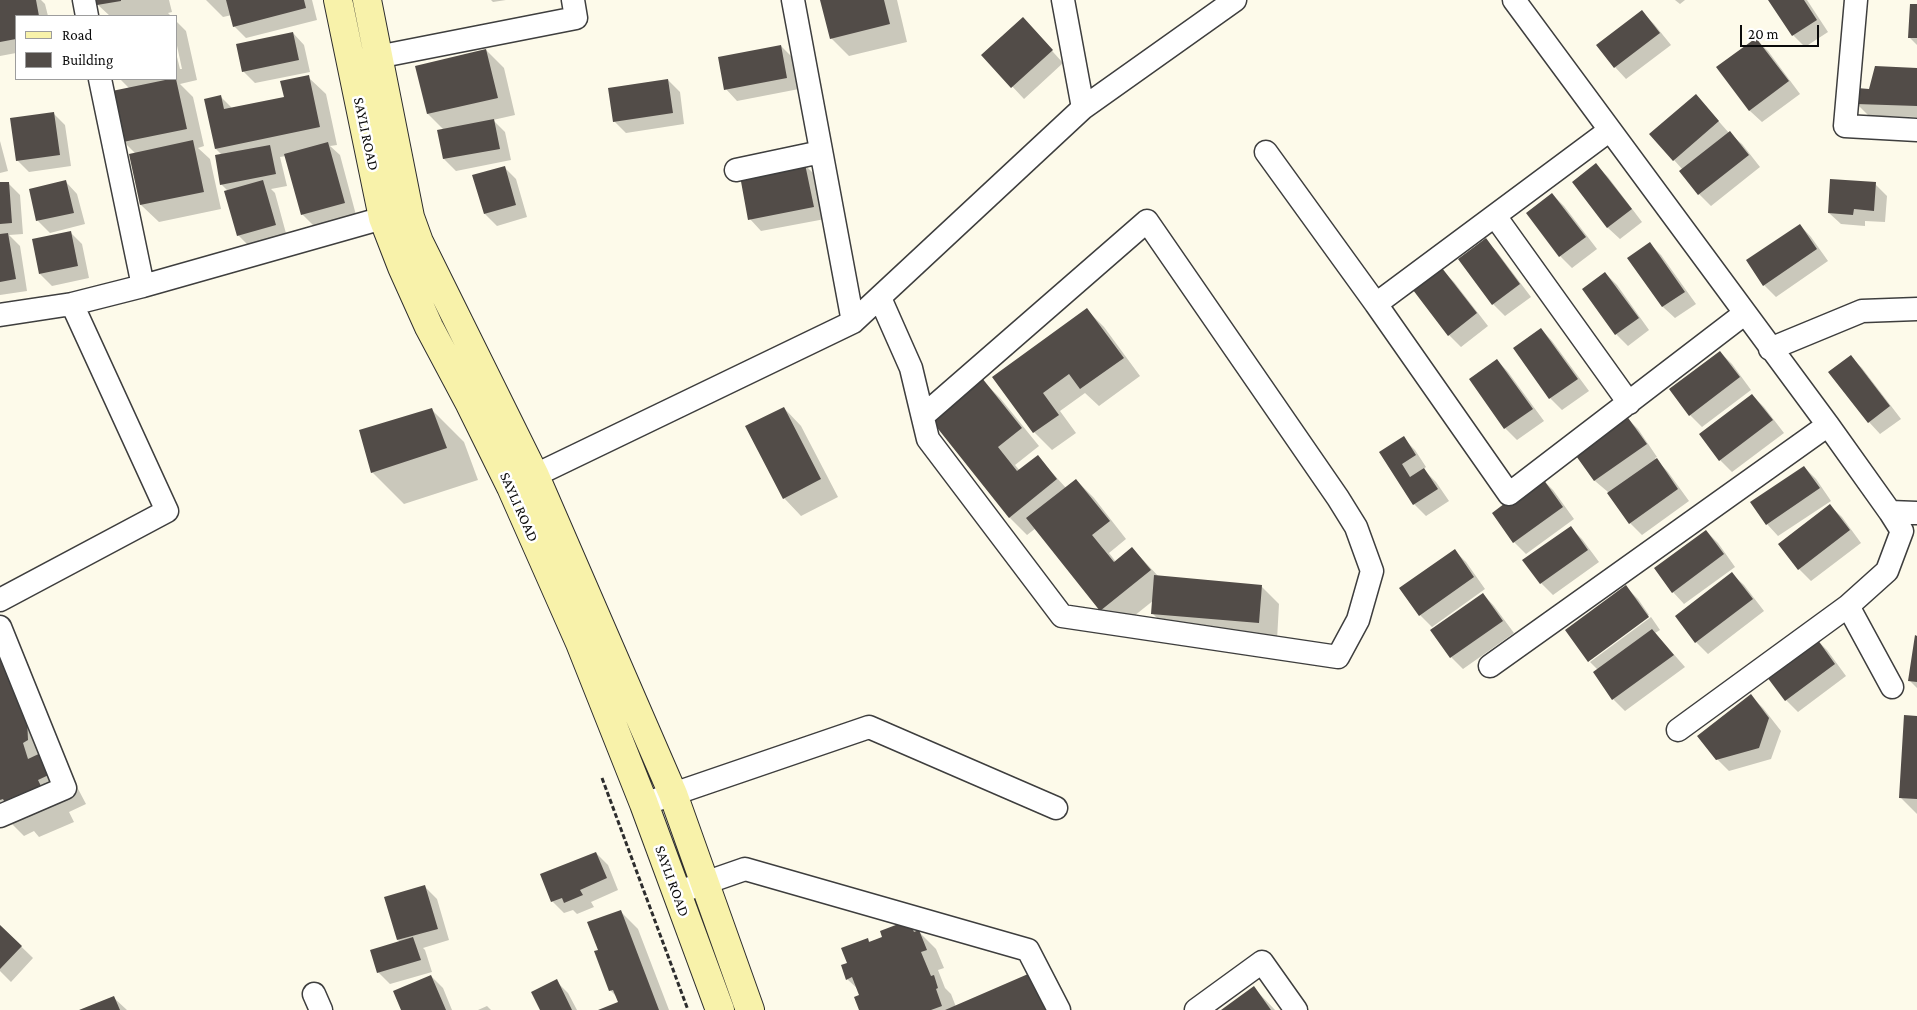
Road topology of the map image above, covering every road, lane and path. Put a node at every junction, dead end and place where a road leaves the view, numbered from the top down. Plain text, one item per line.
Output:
1 (84, 0) edge
2 (338, 0) edge
3 (367, 0) edge
4 (573, 0) edge
5 (793, 0) edge
6 (1063, 0) edge
7 (1235, 0) edge
8 (1514, 0) edge
9 (1856, 0) edge
10 (87, 15) edge
11 (379, 57) junction
12 (350, 63) junction
13 (100, 80) edge
14 (1083, 108) junction
15 (1610, 130) junction
16 (1917, 130) edge
17 (821, 152) junction
18 (1266, 152) dead end
19 (736, 170) dead end
20 (1495, 216) junction
21 (384, 218) junction
22 (143, 286) junction
23 (880, 298) junction
24 (72, 304) junction
25 (1376, 304) junction
26 (1917, 310) edge
27 (1744, 314) junction
28 (0, 315) edge
29 (852, 322) junction
30 (1770, 350) junction
31 (1629, 403) junction
32 (923, 416) junction
33 (1828, 425) junction
34 (523, 481) junction
35 (1890, 512) junction
36 (1917, 513) edge
37 (0, 600) edge
38 (1848, 606) junction
39 (0, 627) edge
40 (1490, 666) dead end
41 (1892, 687) dead end
42 (1678, 730) dead end
43 (673, 794) junction
44 (644, 804) junction
45 (1056, 808) dead end
46 (0, 816) edge
47 (704, 883) junction
48 (676, 893) junction
49 (720, 1010) edge
50 (750, 1010) edge
51 (1059, 1010) edge
52 (1196, 1010) edge
53 (1296, 1010) edge

1 - 10 street
2 - 12 main road, SAYLI ROAD
3 - 11 main road
4 - 11 street
5 - 17 street
6 - 14 street
7 - 14 street
8 - 15 street
9 - 16 street
11 - 12 street
11 - 34 main road
12 - 21 main road, SAYLI ROAD
13 - 22 street
14 - 23 street
15 - 20 street
15 - 27 street
17 - 19 street
17 - 29 street
18 - 25 street
20 - 25 street
20 - 31 street
21 - 22 street
21 - 34 main road, SAYLI ROAD
22 - 24 street
23 - 29 street
23 - 32 street
24 - 28 street
24 - 37 street
25 - 31 street
26 - 30 street
27 - 30 street
27 - 31 street
29 - 34 street
30 - 33 street
32 - 32 street
33 - 35 street
33 - 40 street
34 - 43 main road
34 - 44 main road, SAYLI ROAD
35 - 36 street
35 - 38 street
38 - 41 street
38 - 42 street
39 - 46 street
43 - 44 street
43 - 45 street
43 - 47 main road
44 - 48 main road, SAYLI ROAD
47 - 48 street
47 - 50 main road
47 - 51 street
48 - 49 main road, SAYLI ROAD
52 - 53 street

